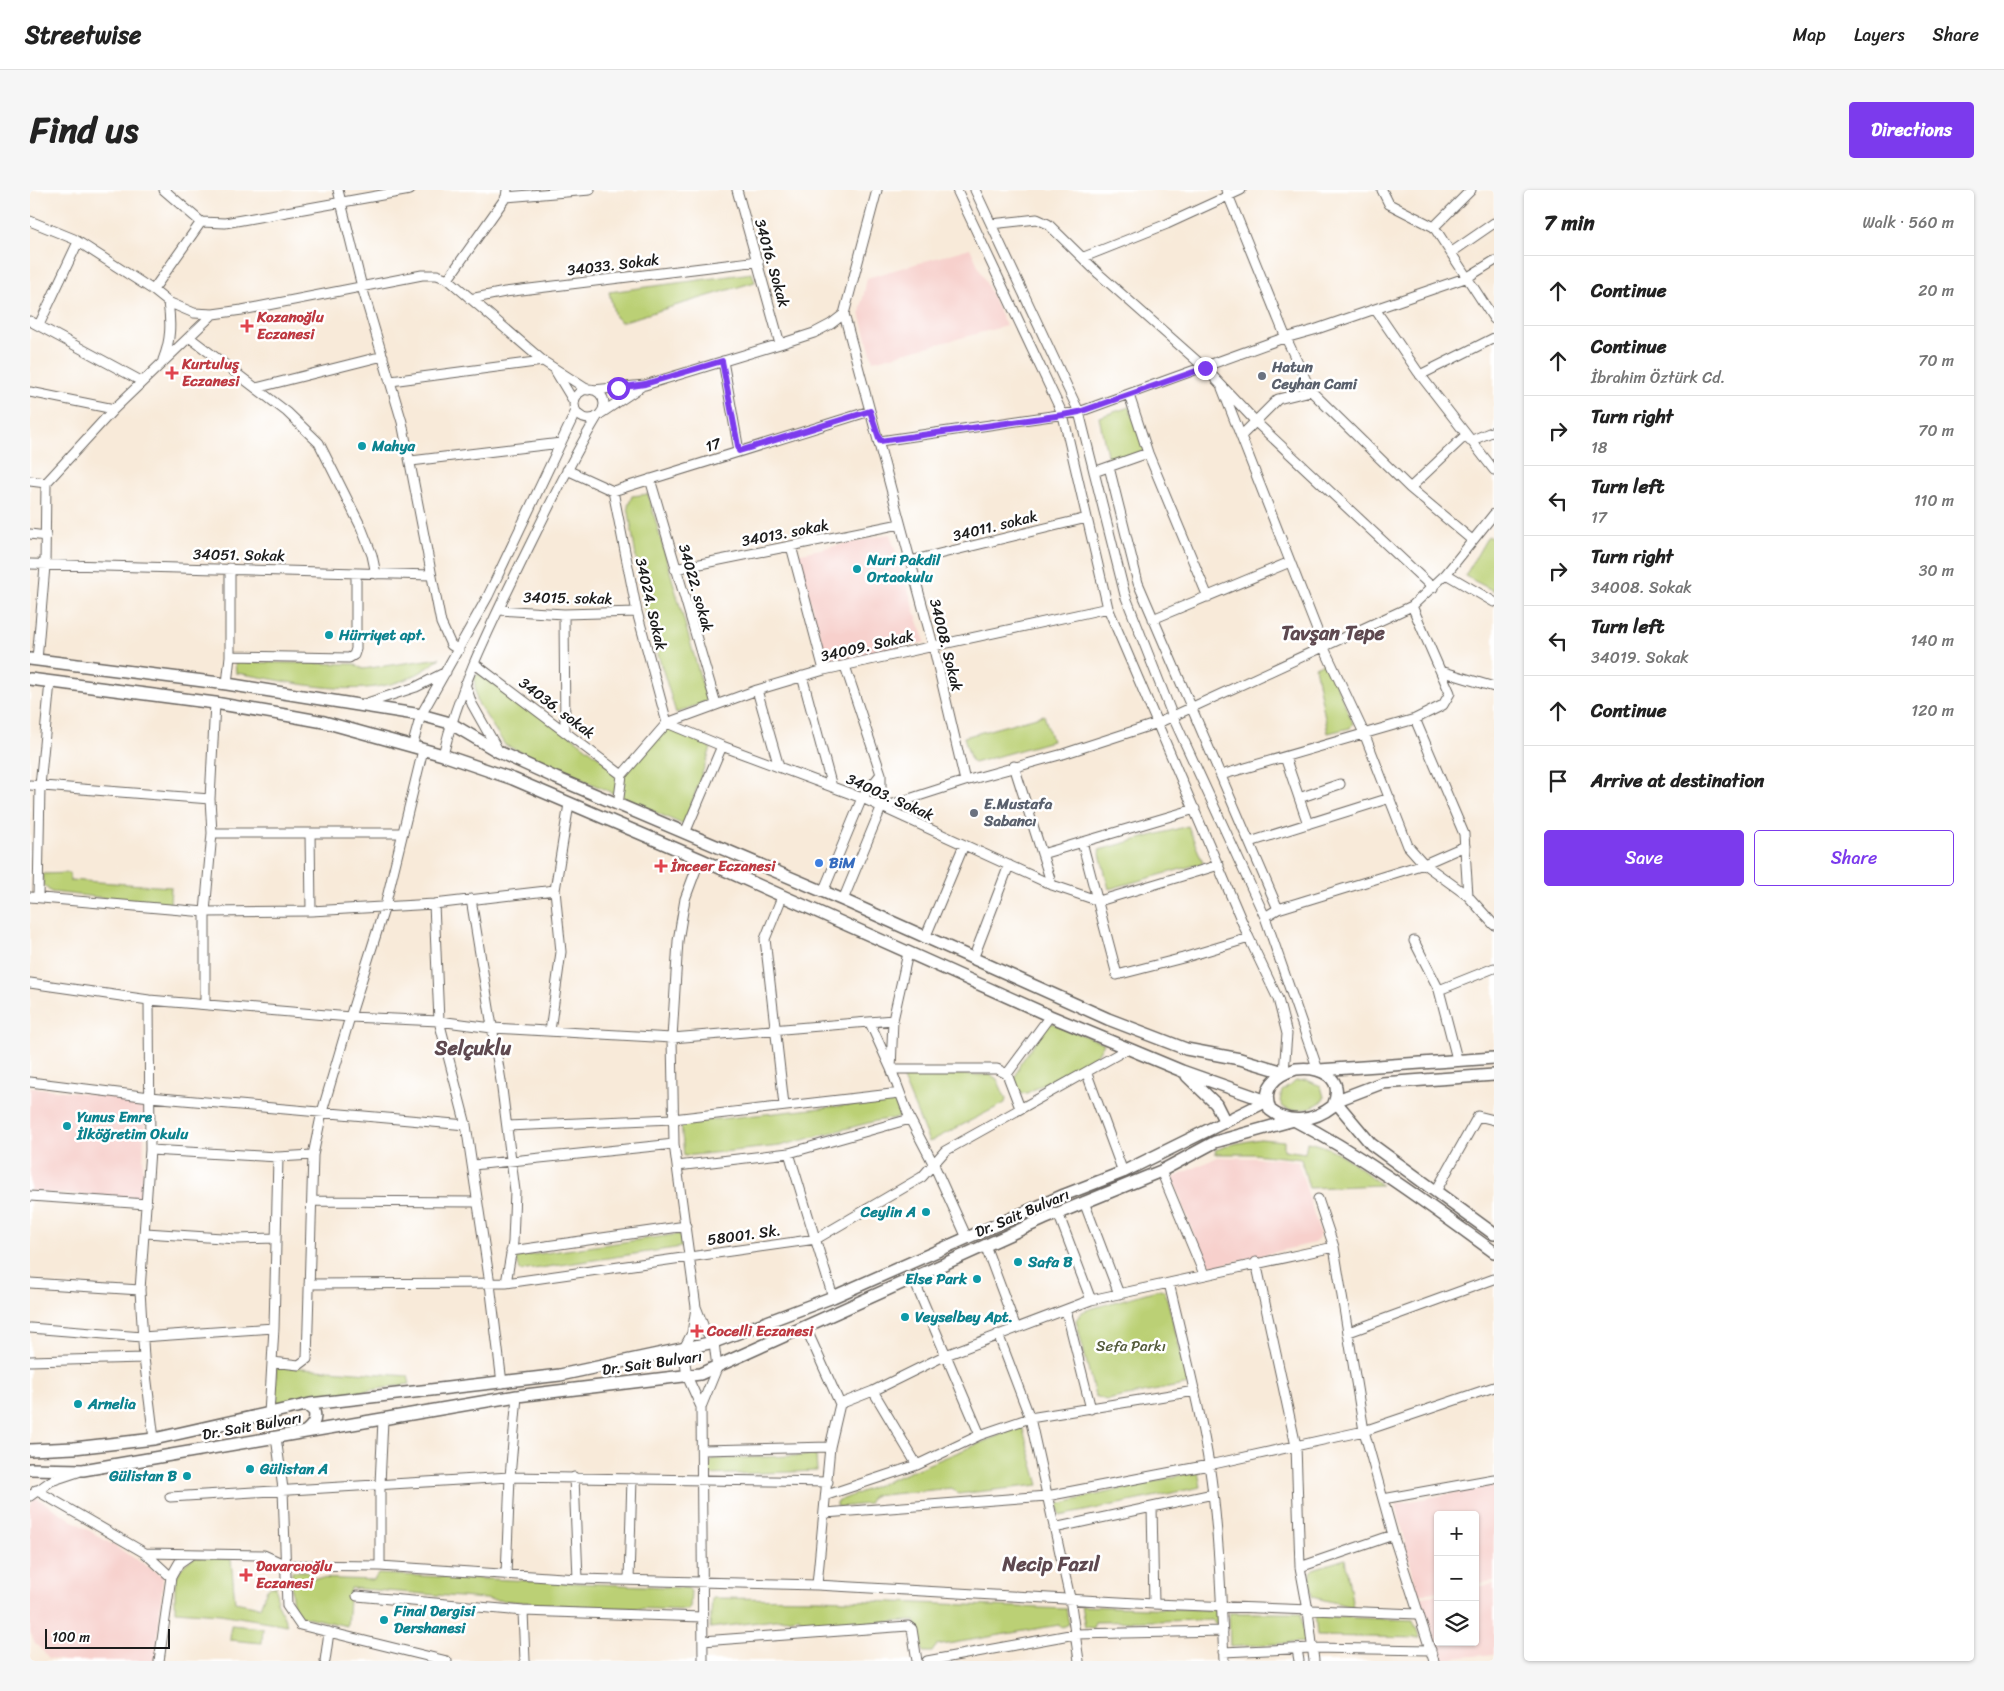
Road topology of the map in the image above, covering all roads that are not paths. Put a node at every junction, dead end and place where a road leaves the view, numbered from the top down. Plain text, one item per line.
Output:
1 (164, 190) edge
2 (338, 190) edge
3 (410, 190) edge
4 (590, 190) edge
5 (737, 190) edge
6 (877, 190) edge
7 (957, 190) edge
8 (975, 190) edge
9 (1241, 190) edge
10 (1382, 190) edge
11 (1471, 190) edge
12 (387, 192) edge
13 (507, 193) edge
14 (1227, 194) edge
15 (341, 202) junction
16 (30, 221) edge
17 (201, 222) junction
18 (1494, 223) edge
19 (991, 224) junction
20 (1434, 227) junction
21 (78, 242) junction
22 (1452, 252) junction
23 (1084, 257) junction
24 (759, 261) junction
25 (1494, 261) edge
26 (1468, 277) junction
27 (448, 279) junction
28 (362, 287) junction
29 (154, 290) junction
30 (470, 299) junction
31 (168, 302) junction
32 (1376, 309) junction
33 (1491, 309) edge
34 (213, 314) junction
35 (844, 314) junction
36 (1494, 319) edge
37 (34, 323) edge
38 (189, 337) junction
39 (1286, 338) junction
40 (1494, 338) edge
41 (780, 344) junction
42 (383, 356) junction
43 (543, 361) junction
44 (722, 361) junction
45 (162, 364) junction
46 (1205, 368) junction
47 (554, 369) junction
48 (1420, 375) junction
49 (141, 381) junction
50 (391, 381) junction
51 (645, 384) junction
52 (256, 388) junction
53 (1222, 388) junction
54 (590, 390) junction
55 (1311, 391) junction
56 (30, 392) edge
57 (1129, 395) junction
58 (575, 407) junction
59 (114, 408) junction
60 (870, 411) junction
61 (1079, 412) junction
62 (599, 415) junction
63 (1061, 415) junction
64 (1256, 421) junction
65 (1494, 431) edge
66 (1241, 436) junction
67 (1468, 438) junction
68 (880, 441) junction
69 (560, 442) junction
70 (739, 451) junction
71 (1148, 453) junction
72 (411, 461) junction
73 (1109, 467) junction
74 (567, 470) junction
75 (1494, 470) edge
76 (1094, 472) junction
77 (650, 479) junction
78 (30, 481) edge
79 (46, 483) junction
80 (1410, 488) junction
81 (613, 491) junction
82 (1494, 514) edge
83 (1087, 518) junction
84 (900, 524) junction
85 (30, 534) edge
86 (46, 536) junction
87 (1472, 540) junction
88 (791, 546) junction
89 (910, 561) junction
90 (1290, 562) junction
91 (30, 564) edge
92 (45, 566) junction
93 (230, 568) junction
94 (675, 569) junction
95 (356, 573) junction
96 (376, 574) junction
97 (1446, 574) junction
98 (432, 575) junction
99 (1433, 588) junction
100 (1208, 598) junction
101 (1494, 602) edge
102 (1412, 606) junction
103 (1108, 608) junction
104 (499, 610) junction
105 (637, 612) junction
106 (564, 614) junction
107 (1153, 619) junction
108 (933, 645) junction
109 (1324, 648) junction
110 (459, 650) junction
111 (230, 656) junction
112 (33, 660) edge
113 (475, 664) junction
114 (845, 666) junction
115 (824, 670) junction
116 (1441, 671) junction
117 (447, 672) junction
118 (802, 676) junction
119 (30, 679) edge
120 (50, 682) junction
121 (227, 684) junction
122 (465, 684) junction
123 (1494, 687) edge
124 (757, 690) junction
125 (215, 703) junction
126 (716, 704) junction
127 (360, 705) junction
128 (1191, 709) junction
129 (421, 715) junction
130 (1173, 717) junction
131 (1415, 719) junction
132 (667, 722) junction
133 (1158, 723) junction
134 (450, 724) junction
135 (565, 731) junction
136 (1364, 733) junction
137 (412, 746) junction
138 (722, 746) junction
139 (423, 750) junction
140 (500, 752) junction
141 (443, 755) junction
142 (1285, 757) junction
143 (1014, 766) junction
144 (779, 767) junction
145 (881, 774) junction
146 (622, 775) junction
147 (1221, 775) junction
148 (964, 781) junction
149 (1340, 784) dead end
150 (30, 785) edge
151 (40, 786) junction
152 (832, 787) junction
153 (862, 798) junction
154 (1299, 798) junction
155 (1390, 798) junction
156 (210, 799) junction
157 (569, 804) junction
158 (618, 805) junction
159 (882, 808) junction
160 (1195, 809) junction
161 (1308, 824) junction
162 (212, 833) junction
163 (310, 833) junction
164 (403, 833) junction
165 (684, 833) junction
166 (1082, 842) junction
167 (1250, 842) junction
168 (964, 845) junction
169 (1465, 846) junction
170 (1042, 854) junction
171 (700, 859) junction
172 (1424, 864) junction
173 (1219, 865) junction
174 (1009, 866) junction
175 (1052, 885) junction
176 (555, 890) junction
177 (823, 892) junction
178 (1468, 896) junction
179 (34, 897) edge
180 (782, 897) junction
181 (471, 899) junction
182 (843, 900) junction
183 (1099, 901) junction
184 (434, 904) junction
185 (385, 906) junction
186 (1278, 909) junction
187 (311, 911) junction
188 (205, 912) junction
189 (1265, 917) junction
190 (1494, 925) edge
191 (925, 938) junction
192 (1249, 938) junction
193 (1414, 942) dead end
194 (908, 953) junction
195 (973, 959) junction
196 (1494, 968) edge
197 (30, 983) edge
198 (1438, 990) junction
199 (149, 1000) junction
200 (205, 1003) junction
201 (1050, 1016) junction
202 (350, 1017) junction
203 (893, 1020) junction
204 (439, 1021) junction
205 (870, 1022) junction
206 (492, 1028) junction
207 (550, 1030) junction
208 (776, 1031) junction
209 (672, 1038) junction
210 (1129, 1048) junction
211 (1494, 1058) edge
212 (1456, 1059) junction
213 (890, 1069) junction
214 (1318, 1070) junction
215 (1182, 1071) junction
216 (1284, 1072) junction
217 (1007, 1074) junction
218 (1086, 1074) junction
219 (1494, 1076) edge
220 (30, 1082) edge
221 (900, 1093) junction
222 (150, 1097) junction
223 (1267, 1101) junction
224 (1335, 1101) junction
225 (784, 1105) junction
226 (1020, 1108) junction
227 (322, 1112) junction
228 (673, 1118) junction
229 (910, 1119) junction
230 (1224, 1120) junction
231 (1294, 1120) junction
232 (1494, 1120) edge
233 (466, 1125) junction
234 (507, 1126) junction
235 (674, 1144) junction
236 (150, 1150) junction
237 (789, 1153) junction
238 (313, 1156) junction
239 (278, 1157) junction
240 (512, 1161) junction
241 (472, 1165) junction
242 (934, 1165) junction
243 (677, 1166) junction
244 (1161, 1171) junction
245 (1123, 1172) junction
246 (1436, 1191) junction
247 (30, 1196) edge
248 (1318, 1199) dead end
249 (312, 1200) junction
250 (477, 1202) junction
251 (1084, 1202) junction
252 (147, 1204) junction
253 (1058, 1213) junction
254 (686, 1226) junction
255 (146, 1233) junction
256 (1494, 1234) edge
257 (276, 1238) junction
258 (967, 1238) junction
259 (816, 1239) junction
260 (985, 1245) junction
261 (1334, 1247) junction
262 (511, 1252) junction
263 (1494, 1252) edge
264 (690, 1257) junction
265 (1256, 1262) junction
266 (1204, 1274) junction
267 (912, 1278) junction
268 (1494, 1278) edge
269 (506, 1282) junction
270 (30, 1283) edge
271 (1169, 1283) junction
272 (310, 1284) junction
273 (490, 1284) junction
274 (140, 1290) junction
275 (1118, 1294) junction
276 (833, 1297) junction
277 (1091, 1300) junction
278 (696, 1307) junction
279 (1066, 1310) junction
280 (805, 1326) junction
281 (30, 1328) edge
282 (274, 1328) junction
283 (1016, 1328) junction
284 (1349, 1332) junction
285 (998, 1334) junction
286 (142, 1337) junction
287 (714, 1342) junction
288 (683, 1350) junction
289 (946, 1355) junction
290 (144, 1358) junction
291 (30, 1361) edge
292 (272, 1362) junction
293 (717, 1368) junction
294 (687, 1376) junction
295 (502, 1383) junction
296 (1494, 1387) edge
297 (1195, 1391) junction
298 (873, 1392) junction
299 (517, 1396) junction
300 (840, 1404) junction
301 (308, 1405) junction
302 (701, 1407) junction
303 (1090, 1408) junction
304 (269, 1414) junction
305 (1030, 1418) junction
306 (383, 1420) junction
307 (1364, 1431) junction
308 (305, 1432) junction
309 (980, 1435) junction
310 (276, 1437) junction
311 (154, 1439) junction
312 (1296, 1446) junction
313 (830, 1447) junction
314 (30, 1450) edge
315 (702, 1450) junction
316 (917, 1465) junction
317 (1209, 1465) junction
318 (30, 1469) edge
319 (83, 1470) junction
320 (510, 1477) junction
321 (574, 1477) junction
322 (632, 1478) junction
323 (702, 1479) junction
324 (1494, 1479) edge
325 (828, 1482) junction
326 (380, 1484) junction
327 (283, 1489) junction
328 (33, 1493) edge
329 (1213, 1494) junction
330 (827, 1495) junction
331 (1046, 1496) junction
332 (170, 1497) dead end
333 (1382, 1499) junction
334 (1152, 1507) junction
335 (825, 1513) junction
336 (1054, 1528) junction
337 (1393, 1535) junction
338 (144, 1553) junction
339 (192, 1554) junction
340 (286, 1565) junction
341 (380, 1566) junction
342 (1300, 1567) junction
343 (506, 1575) junction
344 (171, 1577) junction
345 (578, 1579) junction
346 (629, 1580) junction
347 (702, 1583) junction
348 (818, 1585) junction
349 (358, 1596) dead end
350 (1070, 1598) junction
351 (1154, 1604) junction
352 (1220, 1605) junction
353 (1308, 1610) junction
354 (523, 1611) junction
355 (1418, 1614) junction
356 (702, 1617) junction
357 (1223, 1631) junction
358 (329, 1632) junction
359 (1075, 1634) junction
360 (703, 1641) junction
361 (1312, 1648) junction
362 (1297, 1649) junction
363 (1431, 1650) junction
364 (1224, 1657) edge
365 (419, 1658) edge
366 (160, 1661) edge
367 (324, 1661) edge
368 (447, 1661) edge
369 (525, 1661) edge
370 (703, 1661) edge
371 (917, 1661) edge
372 (927, 1661) edge
373 (1080, 1661) edge
374 (1299, 1661) edge
375 (1314, 1661) edge
376 (1434, 1661) edge

1 - 17 street
2 - 15 street
3 - 12 street
4 - 13 street
5 - 24 street, 34016. Sokak
6 - 35 street
7 - 63 street
8 - 19 street
9 - 14 street
10 - 20 street
11 - 20 street
12 - 15 street
13 - 27 street
14 - 23 street
14 - 39 street
15 - 17 street
15 - 28 street
16 - 21 street
17 - 29 street
18 - 22 street
19 - 23 street
19 - 61 street
20 - 22 street
21 - 29 street
21 - 37 street
22 - 26 street
23 - 46 street
24 - 30 street, 34033. Sokak
24 - 41 street, 34016. Sokak
25 - 26 street
26 - 32 street
26 - 33 street
27 - 28 street
27 - 30 street
28 - 34 street
28 - 42 street
29 - 31 street
30 - 43 street
31 - 34 street
31 - 45 street
32 - 39 street
32 - 48 street
33 - 36 street
34 - 38 street
35 - 41 street
35 - 60 street, 34008. Sokak
37 - 49 street
38 - 45 street
38 - 52 street
39 - 46 street
39 - 55 street
40 - 48 street
41 - 44 street
42 - 50 street
42 - 52 street
43 - 47 street
43 - 50 street
44 - 51 street
44 - 70 street
45 - 49 street
46 - 53 street
46 - 57 street
47 - 54 street
47 - 58 street
48 - 67 street
49 - 59 street
50 - 72 street
51 - 54 street
51 - 62 street
52 - 96 street
53 - 64 street
53 - 66 street
54 - 58 street
54 - 62 street
55 - 64 street
55 - 80 street
56 - 59 street
57 - 61 street
57 - 71 street
58 - 62 street
58 - 69 street
59 - 79 street
60 - 68 street, 34008. Sokak
60 - 70 street, 17
61 - 63 street
61 - 76 street
62 - 74 street
63 - 68 street
63 - 83 street
64 - 66 street
64 - 99 street
65 - 67 street
66 - 90 street
67 - 75 street
67 - 80 street
68 - 84 street, 34008. Sokak
69 - 72 street
69 - 110 street
70 - 77 street, 17
71 - 73 street
71 - 100 street
72 - 98 street
73 - 76 street
73 - 107 street
74 - 81 street
74 - 104 street
76 - 130 street
77 - 81 street, 17
77 - 94 street, 34022. sokak
78 - 79 street
79 - 86 street
80 - 87 street
81 - 105 street, 34024. Sokak
82 - 87 street
83 - 89 street, 34011. sokak
83 - 103 street
84 - 88 street, 34013. sokak
84 - 89 street, 34008. Sokak
85 - 86 street
86 - 92 street
87 - 97 street
88 - 94 street, 34013. sokak
88 - 115 street
89 - 108 street, 34008. Sokak
90 - 100 street
90 - 109 street
91 - 92 street, 34051. Sokak
92 - 93 street, 34051. Sokak
92 - 112 street
93 - 95 street, 34051. Sokak
93 - 111 street
94 - 126 street, 34022. sokak
95 - 96 street, 34051. Sokak
95 - 111 street
96 - 98 street, 34051. Sokak
97 - 99 street
97 - 101 street
98 - 110 street
99 - 102 street
100 - 107 street
102 - 109 street
102 - 116 street
103 - 108 street, 34009. Sokak
103 - 133 street
104 - 106 street, 34015. sokak
104 - 113 street
105 - 106 street, 34015. sokak
105 - 132 street, 34024. Sokak
106 - 135 street
107 - 128 street
108 - 114 street, 34009. Sokak
108 - 148 street, 34008. Sokak
109 - 128 street
109 - 136 street
110 - 117 street
111 - 121 street
112 - 121 main road
113 - 122 street
113 - 135 street, 34036. sokak
114 - 115 street, 34009. Sokak
114 - 145 street
115 - 118 street, 34009. Sokak
116 - 123 street
116 - 131 street
117 - 127 street
117 - 129 street
118 - 124 street, 34009. Sokak
118 - 152 street
119 - 120 main road
120 - 125 main road
120 - 151 street
121 - 127 main road
122 - 134 street
122 - 140 street
124 - 126 street, 34009. Sokak
124 - 144 street
125 - 137 main road
125 - 156 street
126 - 132 street, 34009. Sokak
127 - 129 main road
128 - 130 street
128 - 147 street
129 - 134 main road
129 - 137 street
130 - 133 street
130 - 189 street
131 - 136 street
131 - 169 street
132 - 138 street, 34003. Sokak
132 - 146 street
133 - 143 street
133 - 160 street
134 - 140 main road
134 - 141 street
135 - 146 street, 34036. sokak
136 - 142 street
136 - 155 street
137 - 139 main road
138 - 144 street, 34003. Sokak
138 - 165 street
139 - 141 main road
139 - 164 street
140 - 158 main road
141 - 157 main road
142 - 147 street
142 - 154 street
143 - 148 street
143 - 170 street
144 - 152 street, 34003. Sokak
145 - 153 street
145 - 159 street
146 - 158 street
147 - 167 street
148 - 159 street
149 - 154 street
150 - 151 street
151 - 156 street
151 - 179 street
152 - 153 street, 34003. Sokak
153 - 159 street, 34003. Sokak
153 - 177 street
154 - 161 street
155 - 161 street
155 - 172 street
156 - 162 street
157 - 171 main road
157 - 176 street
158 - 165 main road
159 - 168 street, 34003. Sokak
159 - 182 street
160 - 166 street
160 - 173 street
161 - 167 street
162 - 163 street
162 - 188 street
163 - 164 street
163 - 187 street
164 - 185 street
165 - 177 main road
166 - 170 street
166 - 183 street
167 - 186 street
168 - 174 street, 34003. Sokak
168 - 191 street
169 - 172 street
169 - 178 street
170 - 175 street
171 - 180 main road
171 - 209 street
172 - 178 street
172 - 186 street
173 - 183 street
173 - 192 street
174 - 175 street, 34003. Sokak
174 - 195 street
175 - 183 street, 34003. Sokak
176 - 181 street
176 - 207 street
177 - 182 main road
178 - 190 street
179 - 188 street
180 - 194 main road
180 - 208 street
181 - 184 street
181 - 206 street
182 - 191 main road
183 - 192 street
184 - 185 street
184 - 204 street
185 - 187 street
185 - 202 street
186 - 189 street
187 - 188 street
188 - 200 street
189 - 214 street
191 - 195 main road
192 - 216 street
193 - 198 street
194 - 201 main road
194 - 203 street
195 - 216 main road
196 - 198 street
197 - 199 street
198 - 212 street
199 - 200 street
199 - 222 street
200 - 202 street
201 - 210 main road
201 - 217 street
202 - 204 street
202 - 227 street
203 - 205 street
203 - 213 street
204 - 206 street
204 - 233 street
205 - 208 street
205 - 213 street
206 - 207 street
206 - 234 street
207 - 209 street
208 - 209 street
208 - 225 street
209 - 228 street
210 - 215 main road
210 - 218 street, 58001. Sk.
211 - 212 main road
212 - 214 main road
213 - 217 street
213 - 221 street
214 - 216 main road
214 - 224 main road
215 - 223 main road
215 - 230 main road
216 - 223 main road
217 - 226 street
218 - 226 street, 58001. Sk.
218 - 245 street
219 - 224 main road
220 - 222 street
221 - 225 street
221 - 229 street
222 - 227 street
222 - 236 street
223 - 230 main road, Dr. Sait Bulvarı
223 - 231 main road
224 - 231 main road
224 - 246 main road
225 - 228 street
226 - 242 street, 58001. Sk.
227 - 233 street
227 - 238 street
228 - 234 street
228 - 235 street
229 - 237 street
229 - 242 street
230 - 245 main road, Dr. Sait Bulvarı
231 - 244 main road, Dr. Sait Bulvarı
231 - 263 main road
232 - 246 street
233 - 241 street
234 - 240 street
235 - 240 street
235 - 243 street
236 - 239 street
236 - 252 street
237 - 243 street
237 - 259 street
238 - 239 street
238 - 249 street
239 - 257 street
240 - 241 street
240 - 262 street
241 - 250 street
242 - 258 street
242 - 259 street, 58001. Sk.
243 - 254 street
244 - 251 main road, Dr. Sait Bulvarı
244 - 266 street
245 - 258 main road, Dr. Sait Bulvarı
246 - 256 main road
247 - 252 street
248 - 261 street
249 - 250 street
249 - 272 street
250 - 273 street
251 - 253 main road, Dr. Sait Bulvarı
251 - 275 street
252 - 255 street
253 - 260 main road, Dr. Sait Bulvarı
253 - 277 street
254 - 262 street
254 - 264 street
255 - 257 street
255 - 274 street
257 - 282 street
258 - 276 main road, Dr. Sait Bulvarı
259 - 264 street, 58001. Sk.
259 - 276 street
260 - 267 main road, Dr. Sait Bulvarı
260 - 283 street
261 - 265 street
261 - 284 street
262 - 269 street
264 - 269 street, 58001. Sk.
264 - 278 street
265 - 266 street
265 - 312 street
266 - 271 street
267 - 280 main road, Dr. Sait Bulvarı
267 - 289 street
268 - 284 street
269 - 273 street, 58001. Sk.
270 - 274 street
271 - 275 street
271 - 297 street
272 - 273 street, 58001. Sk.
272 - 292 street
273 - 295 street
274 - 286 street
275 - 277 street
276 - 287 main road, Dr. Sait Bulvarı
277 - 279 street
278 - 287 street
278 - 288 street
279 - 283 street
279 - 303 street
280 - 293 main road, Dr. Sait Bulvarı
280 - 300 street
281 - 286 street
282 - 286 street
282 - 292 street
283 - 285 street
284 - 307 street
285 - 289 street
285 - 305 street
286 - 290 street
287 - 288 main road, Dr. Sait Bulvarı
287 - 293 street
288 - 294 street
288 - 295 main road, Dr. Sait Bulvarı
289 - 298 street
289 - 309 street
290 - 291 street
290 - 311 street
292 - 304 street
293 - 294 main road, Dr. Sait Bulvarı
293 - 302 street
294 - 299 main road, Dr. Sait Bulvarı
294 - 302 street
295 - 301 main road, Dr. Sait Bulvarı
296 - 307 street
297 - 303 street
297 - 317 street
298 - 300 street
298 - 316 street
299 - 306 main road, Dr. Sait Bulvarı
299 - 320 street
300 - 313 street
301 - 304 main road, Dr. Sait Bulvarı
301 - 308 main road
302 - 315 street
303 - 305 street
304 - 311 main road, Dr. Sait Bulvarı
305 - 309 street
305 - 331 street
306 - 308 main road, Dr. Sait Bulvarı
306 - 326 street
307 - 312 street
307 - 333 street
308 - 310 main road, Dr. Sait Bulvarı
309 - 316 street
310 - 319 main road, Dr. Sait Bulvarı
310 - 327 street
311 - 314 main road, Dr. Sait Bulvarı
312 - 317 street
312 - 342 street
313 - 315 street
313 - 325 street
315 - 323 street
316 - 330 street
317 - 329 street
317 - 331 street
318 - 319 main road, Dr. Sait Bulvarı
319 - 328 street
320 - 321 street
320 - 326 street
320 - 343 street
321 - 322 street
321 - 345 street
322 - 323 street
322 - 346 street
323 - 325 street
323 - 347 street
324 - 333 street
325 - 330 street
326 - 327 street
326 - 341 street
327 - 332 street
327 - 340 street
328 - 338 street
329 - 334 street
329 - 352 street
330 - 335 street
331 - 335 street
331 - 336 street
333 - 337 street
334 - 336 street
334 - 351 street
335 - 348 street
336 - 350 street
337 - 342 street
337 - 355 street
338 - 339 street
338 - 344 street
339 - 340 street
339 - 344 street
340 - 341 street
340 - 358 street
341 - 343 street
342 - 353 street
343 - 345 street
344 - 366 street
345 - 346 street
346 - 347 street
347 - 348 street
347 - 356 street
348 - 350 street
349 - 354 street
350 - 351 street
350 - 359 street
351 - 352 street
352 - 353 street
352 - 357 street
353 - 355 street
353 - 361 street
354 - 356 street
354 - 369 street
355 - 363 street
356 - 360 street
357 - 359 street
357 - 364 street
358 - 365 street
358 - 367 street
359 - 372 street
359 - 373 street
360 - 370 street
360 - 371 street
361 - 362 street
361 - 363 street
361 - 375 street
362 - 364 street
362 - 374 street
363 - 376 street
365 - 368 street

